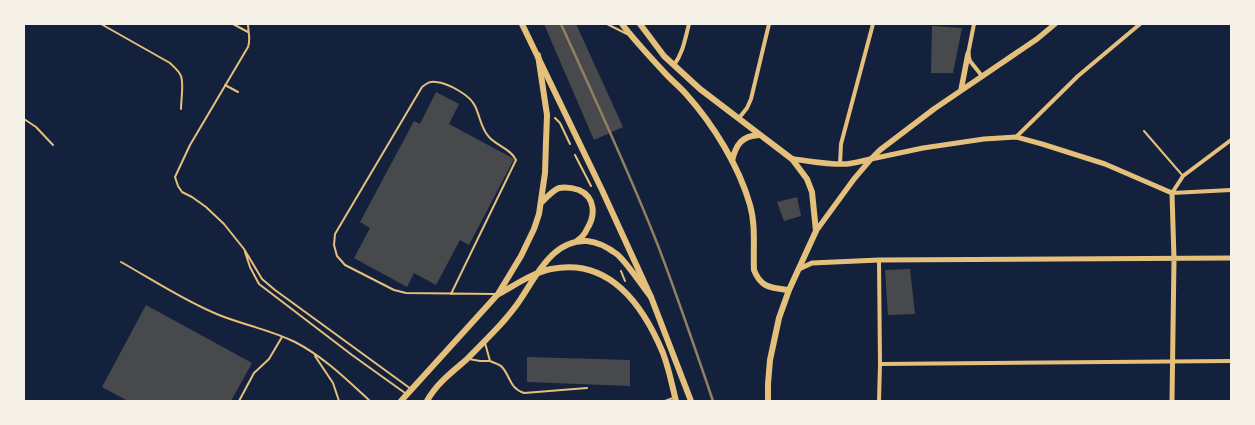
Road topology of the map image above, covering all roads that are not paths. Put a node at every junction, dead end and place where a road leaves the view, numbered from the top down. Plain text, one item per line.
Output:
1 (101, 24) edge
2 (233, 24) edge
3 (248, 24) edge
4 (522, 24) edge
5 (607, 24) edge
6 (622, 24) edge
7 (640, 24) edge
8 (689, 24) edge
9 (769, 24) edge
10 (873, 24) edge
11 (974, 24) edge
12 (1055, 24) edge
13 (1140, 24) edge
14 (248, 32) junction
15 (631, 36) junction
16 (968, 54) junction
17 (538, 55) junction
18 (674, 65) junction
19 (982, 76) junction
20 (225, 86) junction
21 (961, 90) junction
22 (238, 92) dead end
23 (180, 109) dead end
24 (738, 118) junction
25 (24, 119) edge
26 (1144, 131) dead end
27 (760, 135) junction
28 (1016, 138) junction
29 (1231, 140) edge
30 (53, 145) dead end
31 (792, 159) junction
32 (871, 159) junction
33 (732, 161) junction
34 (840, 164) junction
35 (1183, 176) junction
36 (1231, 190) edge
37 (1172, 193) junction
38 (540, 204) junction
39 (816, 231) junction
40 (578, 241) junction
41 (244, 249) junction
42 (1231, 258) edge
43 (1174, 259) junction
44 (879, 260) junction
45 (121, 262) dead end
46 (799, 269) junction
47 (536, 275) junction
48 (789, 290) junction
49 (451, 294) junction
50 (498, 294) junction
51 (651, 297) junction
52 (282, 336) junction
53 (484, 342) junction
54 (314, 354) junction
55 (466, 359) junction
56 (490, 361) junction
57 (1172, 361) junction
58 (1231, 362) edge
59 (880, 364) junction
60 (587, 388) dead end
61 (409, 392) junction
62 (676, 399) edge
63 (239, 401) edge
64 (339, 401) edge
65 (370, 401) edge
66 (401, 401) edge
67 (427, 401) edge
68 (665, 401) edge
69 (691, 401) edge
70 (768, 401) edge
71 (879, 401) edge
72 (1172, 401) edge

1 - 23 lane
2 - 14 lane
3 - 14 lane
4 - 17 main road
5 - 15 lane
6 - 15 main road
7 - 18 main road
8 - 18 street
9 - 24 street
10 - 34 street
11 - 16 street
12 - 19 main road
13 - 28 street
14 - 20 lane
15 - 33 main road
16 - 19 street
16 - 21 main road
17 - 38 main road
17 - 51 main road
18 - 24 main road
19 - 21 main road
20 - 22 lane
20 - 41 lane
21 - 32 main road
24 - 27 main road
25 - 30 lane
26 - 35 lane
27 - 31 main road
27 - 33 main road
28 - 32 street
28 - 37 street
29 - 35 street
31 - 34 main road
31 - 39 main road
32 - 34 main road
32 - 39 main road
33 - 48 main road
35 - 37 street
36 - 37 street
37 - 43 street
38 - 40 main road
38 - 50 main road
39 - 46 main road
40 - 47 main road
40 - 51 main road
41 - 61 lane
41 - 61 lane
42 - 43 street
43 - 44 street
43 - 57 street
44 - 46 street
44 - 59 street
45 - 52 lane
46 - 48 main road
47 - 50 main road
47 - 53 main road
47 - 62 main road
48 - 70 main road
49 - 49 lane
49 - 50 lane
50 - 61 main road
51 - 69 main road
52 - 54 lane
52 - 63 lane
53 - 55 main road
53 - 56 lane
54 - 64 lane
54 - 65 lane
55 - 56 lane
55 - 67 main road
56 - 60 lane
57 - 58 street
57 - 59 street
57 - 72 street
59 - 71 street
61 - 66 main road
62 - 68 lane

